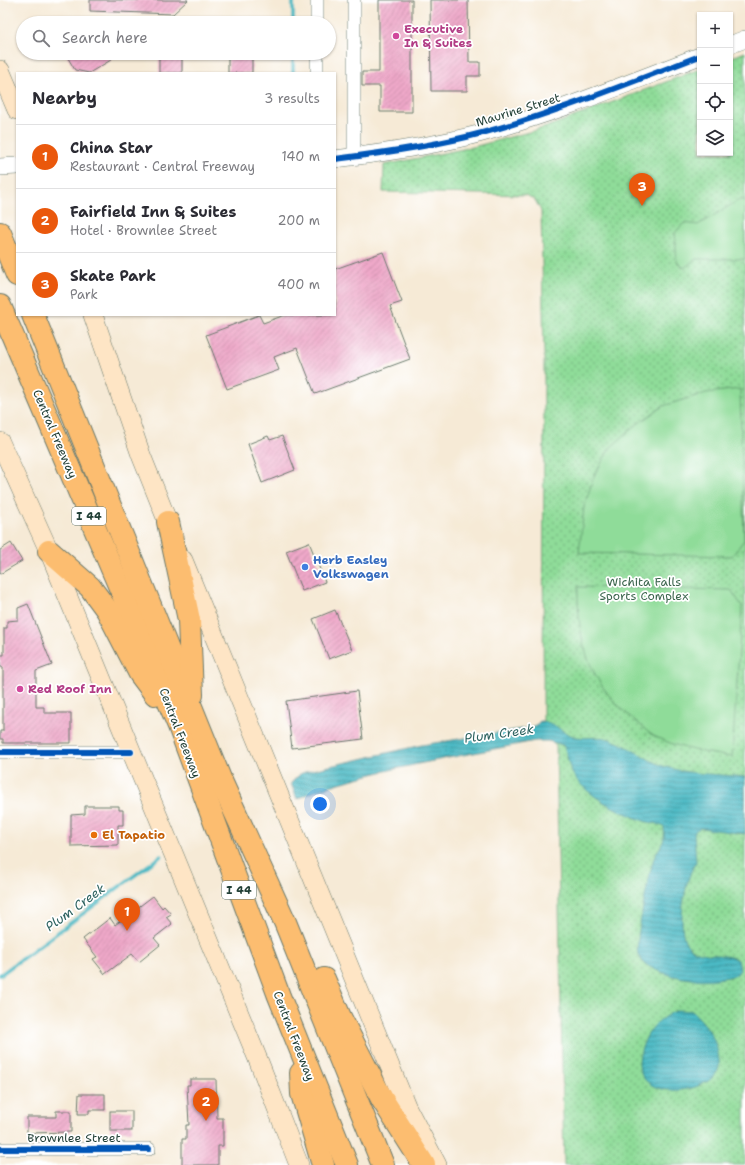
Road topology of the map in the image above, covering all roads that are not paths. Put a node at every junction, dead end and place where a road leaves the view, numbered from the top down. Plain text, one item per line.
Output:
1 (317, 0) edge
2 (354, 0) edge
3 (317, 16) edge
4 (745, 40) edge
5 (733, 44) edge
6 (697, 57) edge
7 (317, 60) edge
8 (0, 70) edge
9 (317, 72) edge
10 (16, 108) edge
11 (354, 157) junction
12 (336, 159) edge
13 (16, 166) edge
14 (0, 167) edge
15 (0, 233) edge
16 (16, 273) edge
17 (0, 306) edge
18 (33, 316) edge
19 (93, 316) edge
20 (0, 442) edge
21 (168, 522) junction
22 (49, 551) junction
23 (186, 719) junction
24 (0, 752) edge
25 (131, 752) junction
26 (285, 922) junction
27 (301, 1054) junction
28 (0, 1149) edge
29 (148, 1149) dead end
30 (299, 1165) edge
31 (323, 1165) edge
32 (347, 1165) edge
33 (383, 1165) edge
34 (424, 1165) edge
35 (437, 1165) edge

1 - 3 street
2 - 11 street
4 - 5 street
6 - 11 street, Maurine Street
7 - 9 street
8 - 10 main road
11 - 12 street, Maurine Street
13 - 14 street
15 - 16 highway
17 - 23 highway, Central Freeway / I 44
18 - 23 highway, Central Freeway / I 44
19 - 21 main road
20 - 22 main road
21 - 23 highway
21 - 35 main road
22 - 23 highway
22 - 25 main road
23 - 26 highway, Central Freeway / I 44
23 - 27 highway, Central Freeway / I 44
24 - 25 street
25 - 30 main road
26 - 33 highway, Central Freeway / I 44
26 - 34 highway
27 - 31 highway
27 - 32 highway, Central Freeway / I 44
28 - 29 street, Brownlee Street

